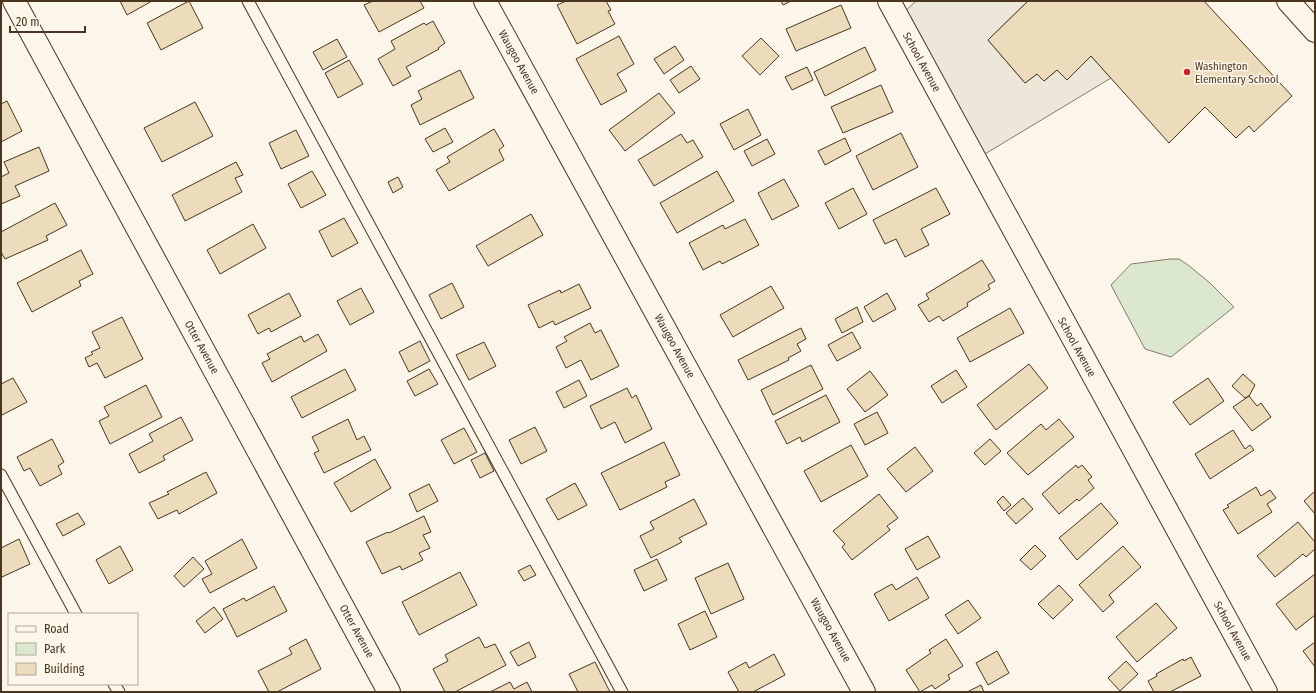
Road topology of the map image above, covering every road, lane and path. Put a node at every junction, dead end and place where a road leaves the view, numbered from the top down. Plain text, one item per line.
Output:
1 (248, 1) edge
2 (485, 1) edge
3 (889, 1) edge
4 (1288, 1) edge
5 (18, 2) edge
6 (1315, 31) edge
7 (1, 475) edge
8 (75, 613) edge
9 (390, 692) edge
10 (622, 692) edge
11 (864, 692) edge
12 (1266, 692) edge

1 - 10 lane
2 - 11 street, Waugoo Avenue
3 - 12 street, School Avenue
4 - 6 street
5 - 9 street, Otter Avenue
7 - 8 lane

